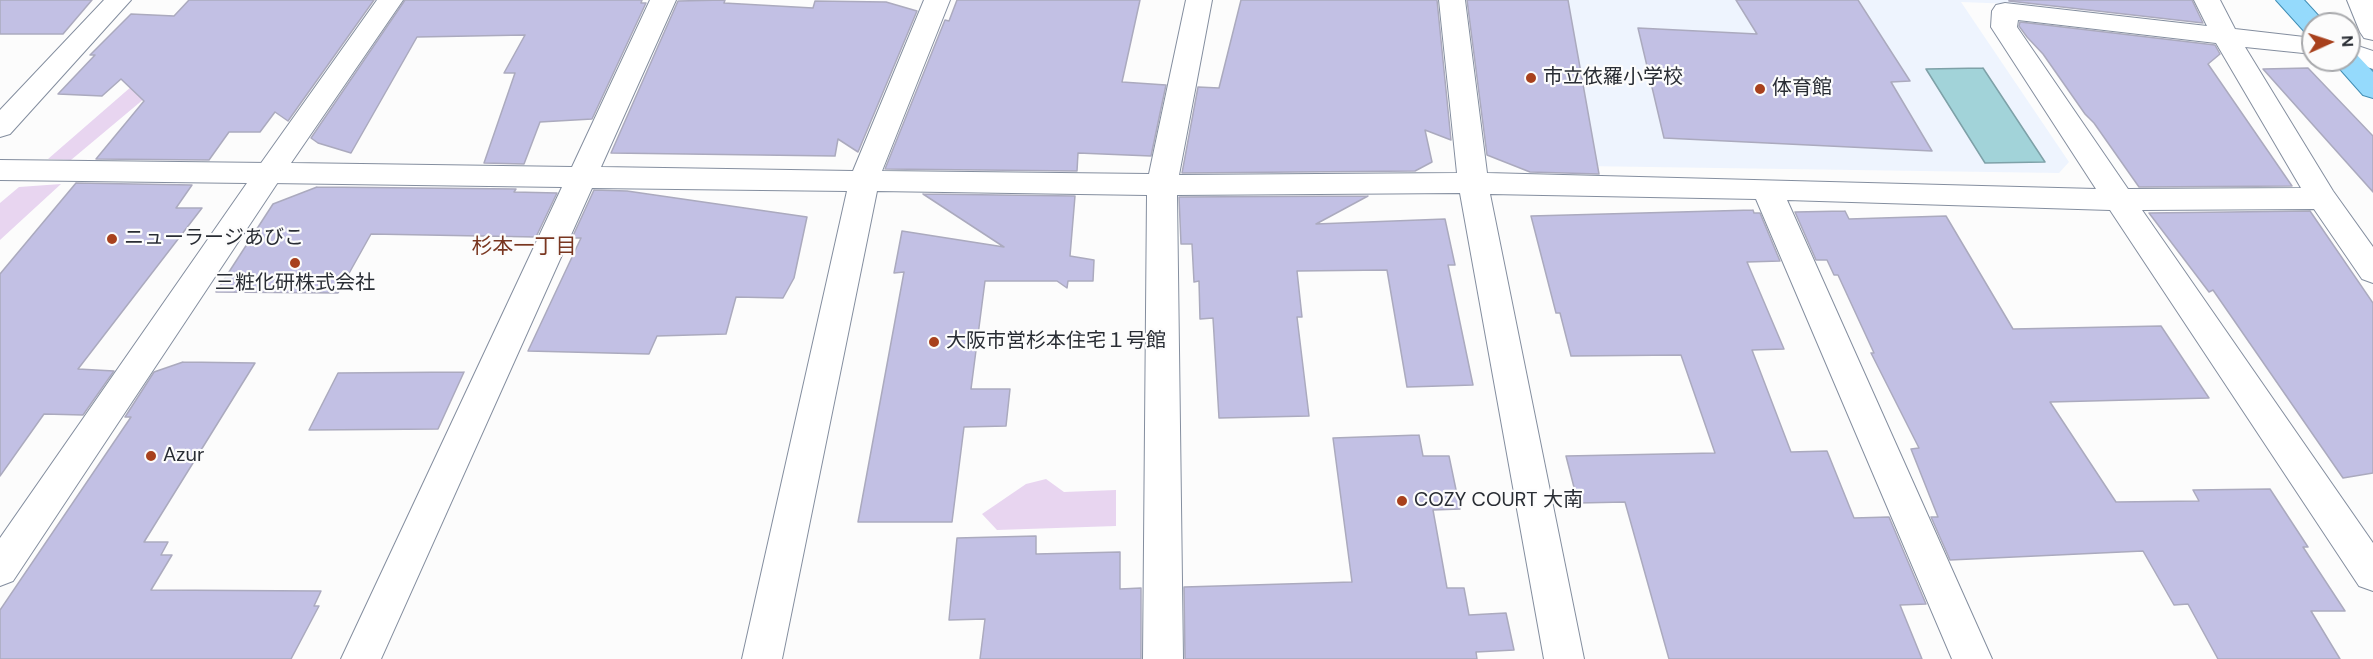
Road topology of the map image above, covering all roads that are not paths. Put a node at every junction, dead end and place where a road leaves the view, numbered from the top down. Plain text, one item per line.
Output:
1 (118, 0) edge
2 (390, 0) edge
3 (663, 0) edge
4 (937, 0) edge
5 (1199, 0) edge
6 (1452, 0) edge
7 (2207, 0) edge
8 (2289, 0) edge
9 (2360, 0) edge
10 (2301, 12) edge
11 (2373, 32) edge
12 (2226, 37) junction
13 (2301, 45) edge
14 (2357, 72) edge
15 (2373, 89) edge
16 (0, 126) edge
17 (0, 170) edge
18 (268, 173) junction
19 (582, 176) junction
20 (864, 180) junction
21 (1473, 183) junction
22 (1162, 185) junction
23 (1767, 189) junction
24 (2322, 198) junction
25 (2119, 200) junction
26 (2373, 271) edge
27 (0, 569) edge
28 (2373, 574) edge
29 (361, 659) edge
30 (762, 659) edge
31 (1163, 659) edge
32 (1564, 659) edge
33 (1972, 659) edge

1 - 16 street
2 - 18 street
3 - 19 street
4 - 20 street
5 - 22 street
6 - 21 street
7 - 12 street
8 - 10 main road
9 - 11 street
12 - 13 street
12 - 24 street
12 - 25 street
14 - 15 main road
17 - 18 street
18 - 19 street
18 - 27 street
19 - 20 street
19 - 29 street
20 - 22 street
20 - 30 street
21 - 22 street
21 - 23 street
21 - 32 street
22 - 31 street
23 - 25 street
23 - 33 street
24 - 25 street
24 - 26 street
25 - 28 street

